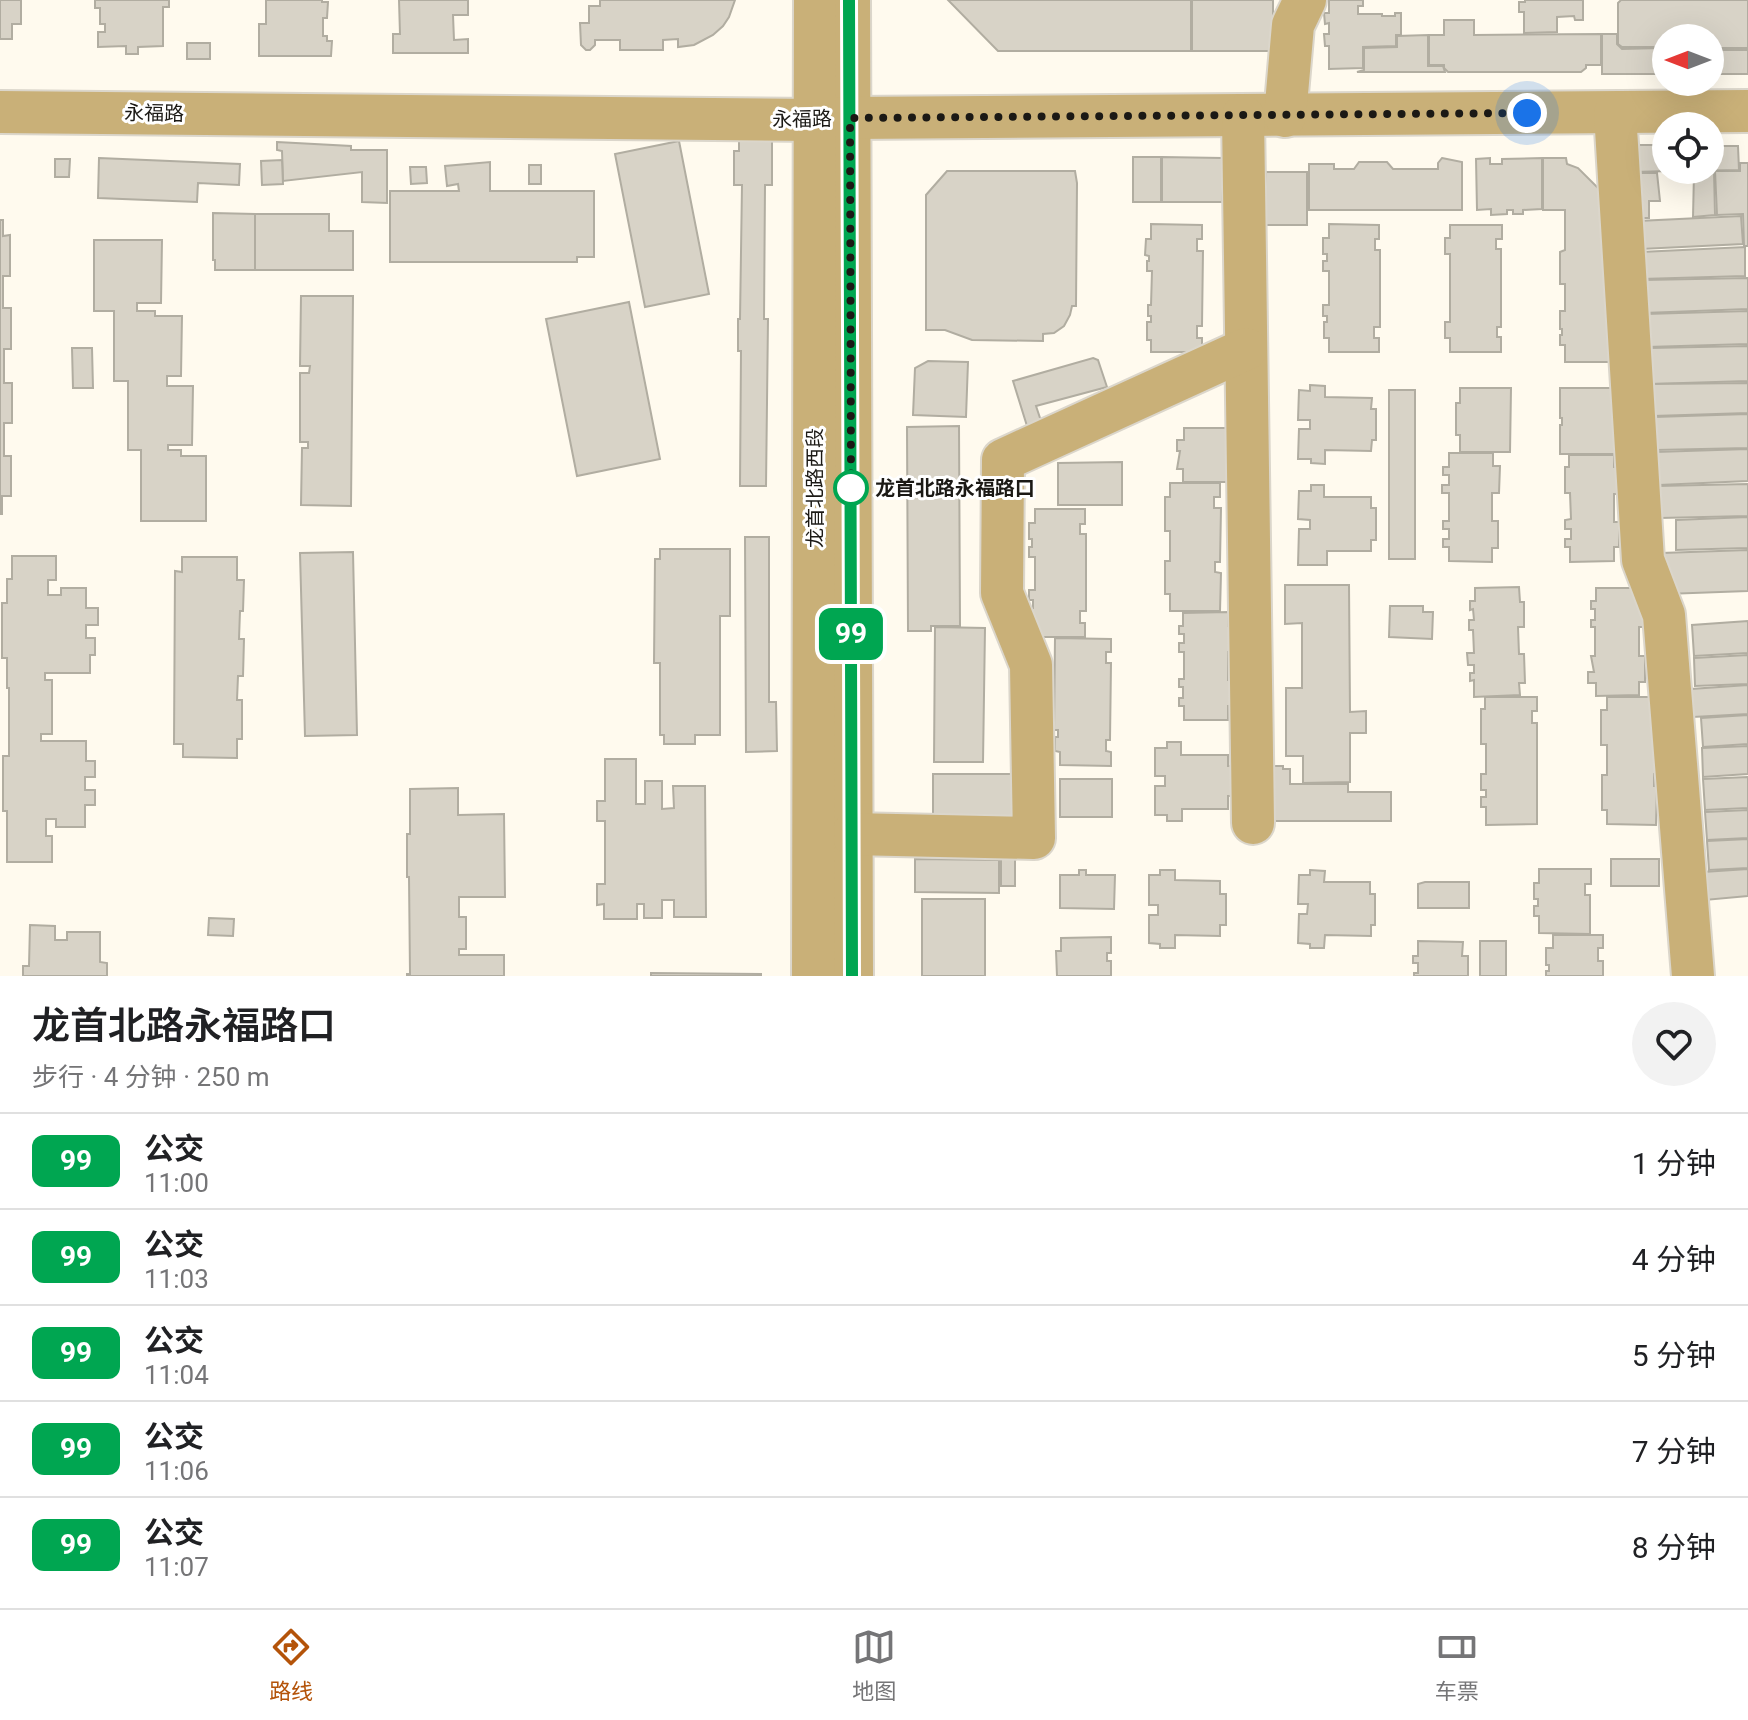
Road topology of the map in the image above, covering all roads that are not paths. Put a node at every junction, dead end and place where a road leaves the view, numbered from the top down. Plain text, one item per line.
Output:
1 (815, 0) edge
2 (849, 0) edge
3 (1305, 0) edge
4 (1748, 111) edge
5 (0, 112) edge
6 (1615, 113) junction
7 (1243, 116) junction
8 (1285, 116) junction
9 (833, 119) junction
10 (1246, 349) junction
11 (1253, 823) dead end
12 (852, 834) junction
13 (813, 976) edge
14 (852, 976) edge
15 (1693, 976) edge

1 - 9 street, 龙首北路西段
2 - 9 street, 龙首北路西段
3 - 8 street
4 - 6 street, 永福路
5 - 9 street, 永福路
6 - 8 street, 永福路
6 - 15 street
7 - 8 street, 永福路
7 - 9 street, 永福路
7 - 10 street
9 - 12 street, 龙首北路西段
9 - 13 street, 龙首北路西段
10 - 11 street
10 - 12 street
12 - 14 street, 龙首北路西段

